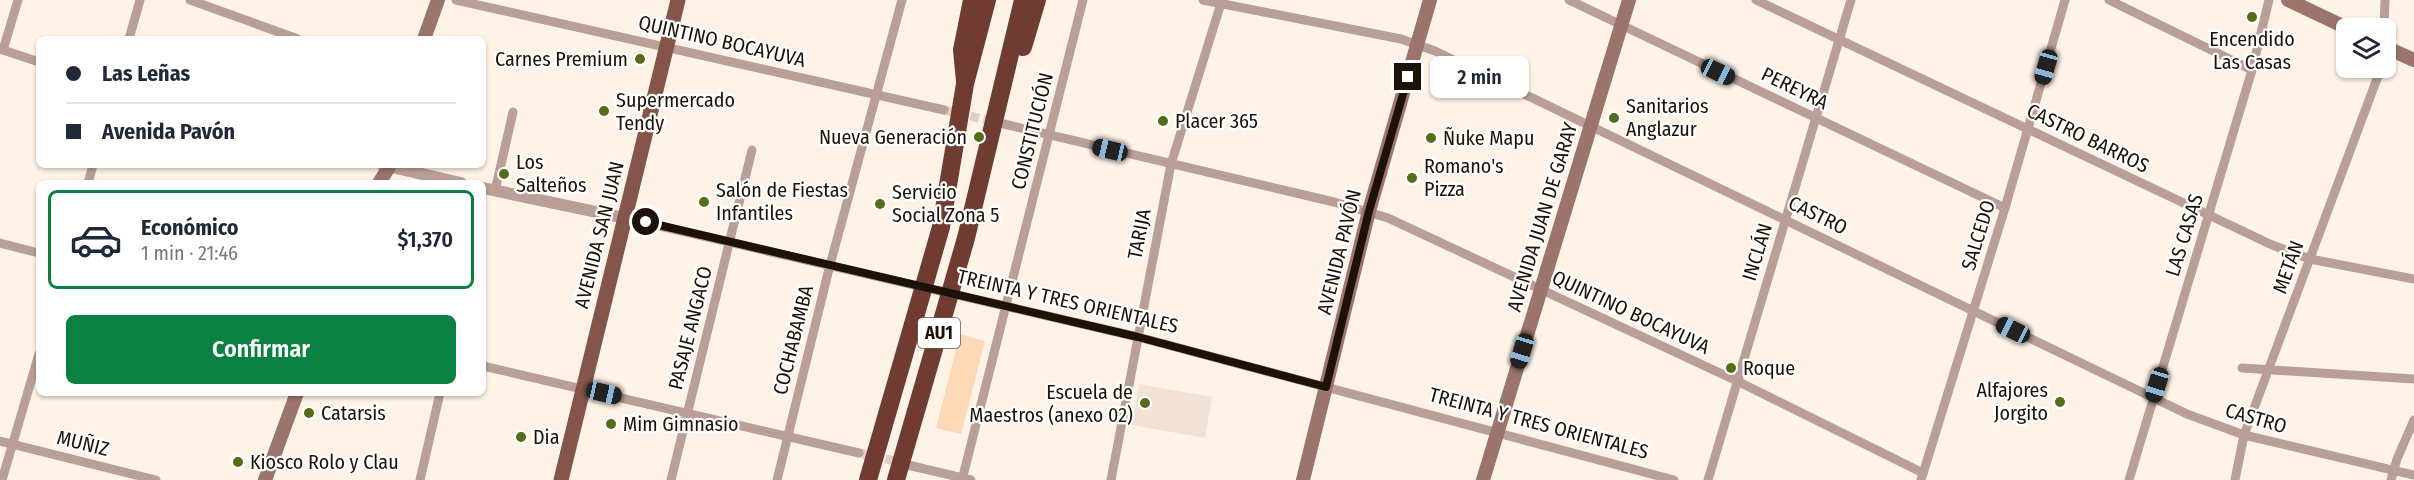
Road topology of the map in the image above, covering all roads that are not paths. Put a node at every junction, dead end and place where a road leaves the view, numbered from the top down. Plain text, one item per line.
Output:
1 (18, 0) edge
2 (140, 0) edge
3 (190, 0) edge
4 (438, 0) edge
5 (456, 0) edge
6 (678, 0) edge
7 (902, 0) edge
8 (972, 0) edge
9 (987, 0) edge
10 (1023, 0) edge
11 (1037, 0) edge
12 (1083, 0) edge
13 (1203, 0) edge
14 (1430, 0) edge
15 (1569, 0) edge
16 (1629, 0) edge
17 (1756, 0) edge
18 (1851, 0) edge
19 (2065, 0) edge
20 (2109, 0) edge
21 (2270, 0) edge
22 (2288, 0) edge
23 (2385, 0) edge
24 (1222, 2) edge
25 (2384, 18) edge
26 (2336, 23) edge
27 (1621, 25) junction
28 (130, 36) edge
29 (290, 36) edge
30 (425, 36) edge
31 (1840, 40) junction
32 (1418, 44) junction
33 (666, 46) junction
34 (1, 50) edge
35 (2396, 52) edge
36 (2414, 60) edge
37 (36, 61) edge
38 (2252, 70) junction
39 (2377, 78) edge
40 (965, 84) junction
41 (875, 94) junction
42 (944, 110) tunnel mouth
43 (513, 112) dead end
44 (1816, 119) junction
45 (1004, 124) tunnel mouth
46 (1590, 124) junction
47 (2028, 129) junction
48 (1050, 135) junction
49 (752, 150) dead end
50 (1171, 164) junction
51 (393, 168) edge
52 (447, 180) edge
53 (979, 186) junction
54 (489, 189) edge
55 (2005, 208) junction
56 (1369, 211) junction
57 (2209, 216) junction
58 (625, 218) junction
59 (1786, 220) junction
60 (730, 242) junction
61 (0, 243) edge
62 (36, 252) edge
63 (2310, 259) junction
64 (830, 265) junction
65 (2414, 279) edge
66 (1541, 290) junction
67 (1008, 306) junction
68 (1973, 311) junction
69 (1138, 337) junction
70 (36, 364) edge
71 (486, 367) edge
72 (2242, 368) dead end
73 (2269, 372) junction
74 (2414, 379) edge
75 (1737, 381) junction
76 (1326, 387) junction
77 (584, 388) junction
78 (296, 396) edge
79 (439, 396) edge
80 (2153, 399) junction
81 (688, 412) junction
82 (2414, 420) edge
83 (1498, 433) junction
84 (788, 435) junction
85 (2244, 435) junction
86 (0, 441) edge
87 (13, 444) junction
88 (859, 453) tunnel mouth
89 (908, 465) tunnel mouth
90 (1922, 476) edge
91 (2392, 476) edge
92 (2414, 476) edge
93 (966, 479) edge
94 (2, 480) edge
95 (156, 480) edge
96 (265, 480) edge
97 (420, 480) edge
98 (561, 480) edge
99 (671, 480) edge
100 (777, 480) edge
101 (868, 480) edge
102 (896, 480) edge
103 (1111, 480) edge
104 (1303, 480) edge
105 (1483, 480) edge
106 (1674, 480) edge
107 (1708, 480) edge
108 (2129, 480) edge
109 (2235, 480) edge

1 - 34 street
2 - 28 street
3 - 29 street
4 - 30 main road
5 - 33 street, QUINTINO BOCAYUVA
6 - 33 main road, AVENIDA SAN JUAN
7 - 41 street, COCHABAMBA
8 - 40 highway
9 - 40 highway, AU1, bridge
10 - 53 highway, AU1, bridge
11 - 53 highway, bridge
12 - 48 street, CONSTITUCIÓN
13 - 24 street, CASTRO
14 - 32 main road, AVENIDA PAVÓN
15 - 27 street, PEREYRA
16 - 27 main road, AVENIDA JUAN DE GARAY
17 - 31 street, CASTRO BARROS
18 - 31 street, INCLÁN
19 - 47 street, SALCEDO
20 - 38 street
21 - 38 street, LAS CASAS
22 - 26 main road
23 - 25 street
24 - 32 street, CASTRO
24 - 50 street, TARIJA
27 - 44 street, PEREYRA
27 - 46 main road, AVENIDA JUAN DE GARAY
31 - 44 street, INCLÁN
31 - 47 street, CASTRO BARROS
32 - 46 street, CASTRO
32 - 56 main road, AVENIDA PAVÓN
33 - 41 street, QUINTINO BOCAYUVA
33 - 58 main road, AVENIDA SAN JUAN
34 - 37 street
35 - 36 main road
38 - 57 street, LAS CASAS
39 - 63 street, METÁN
40 - 101 highway, AU1, bridge
41 - 42 street, QUINTINO BOCAYUVA
41 - 64 street, COCHABAMBA
43 - 54 street
44 - 55 street, PEREYRA
44 - 59 street, INCLÁN
45 - 48 street, QUINTINO BOCAYUVA
46 - 59 street, CASTRO
46 - 66 main road, AVENIDA JUAN DE GARAY
47 - 55 street, SALCEDO
47 - 57 street, CASTRO BARROS
48 - 50 street, QUINTINO BOCAYUVA
48 - 67 street, CONSTITUCIÓN
49 - 60 street, PASAJE ANGACO
50 - 56 street, QUINTINO BOCAYUVA
50 - 69 street, TARIJA
51 - 52 street
53 - 102 highway, AU1, bridge
54 - 58 street, TREINTA Y TRES ORIENTALES
55 - 68 street, SALCEDO
56 - 66 street, QUINTINO BOCAYUVA
56 - 76 main road, AVENIDA PAVÓN
57 - 63 street, CASTRO BARROS
57 - 80 street, LAS CASAS
58 - 60 street, TREINTA Y TRES ORIENTALES
58 - 77 main road, AVENIDA SAN JUAN
59 - 68 street, CASTRO
59 - 75 street, INCLÁN
60 - 64 street, TREINTA Y TRES ORIENTALES
60 - 81 street, PASAJE ANGACO
61 - 62 street
63 - 65 street, CASTRO BARROS
63 - 73 street, METÁN
64 - 67 street, TREINTA Y TRES ORIENTALES
64 - 84 street, COCHABAMBA
66 - 75 street, QUINTINO BOCAYUVA
66 - 83 main road, AVENIDA JUAN DE GARAY
67 - 69 street, TREINTA Y TRES ORIENTALES
67 - 93 street, CONSTITUCIÓN
68 - 80 street, CASTRO
68 - 90 street, SALCEDO
69 - 76 street, TREINTA Y TRES ORIENTALES
69 - 103 street, TARIJA
70 - 87 street
71 - 77 street
72 - 73 street
73 - 74 street
73 - 85 street, METÁN
75 - 90 street, QUINTINO BOCAYUVA
75 - 107 street, INCLÁN
76 - 83 street, TREINTA Y TRES ORIENTALES
76 - 104 main road, AVENIDA PAVÓN
77 - 81 street
77 - 98 main road, AVENIDA SAN JUAN
78 - 96 main road
79 - 97 street
80 - 85 street, CASTRO
80 - 108 street, LAS CASAS
81 - 84 street
81 - 99 street, PASAJE ANGACO
82 - 91 street
83 - 105 main road, AVENIDA JUAN DE GARAY
83 - 106 street, TREINTA Y TRES ORIENTALES
84 - 88 street
84 - 100 street, COCHABAMBA
85 - 91 street, CASTRO
85 - 109 street, METÁN
86 - 87 street, MUÑIZ
87 - 94 street
87 - 95 street, MUÑIZ
89 - 93 street
91 - 92 street, CASTRO

